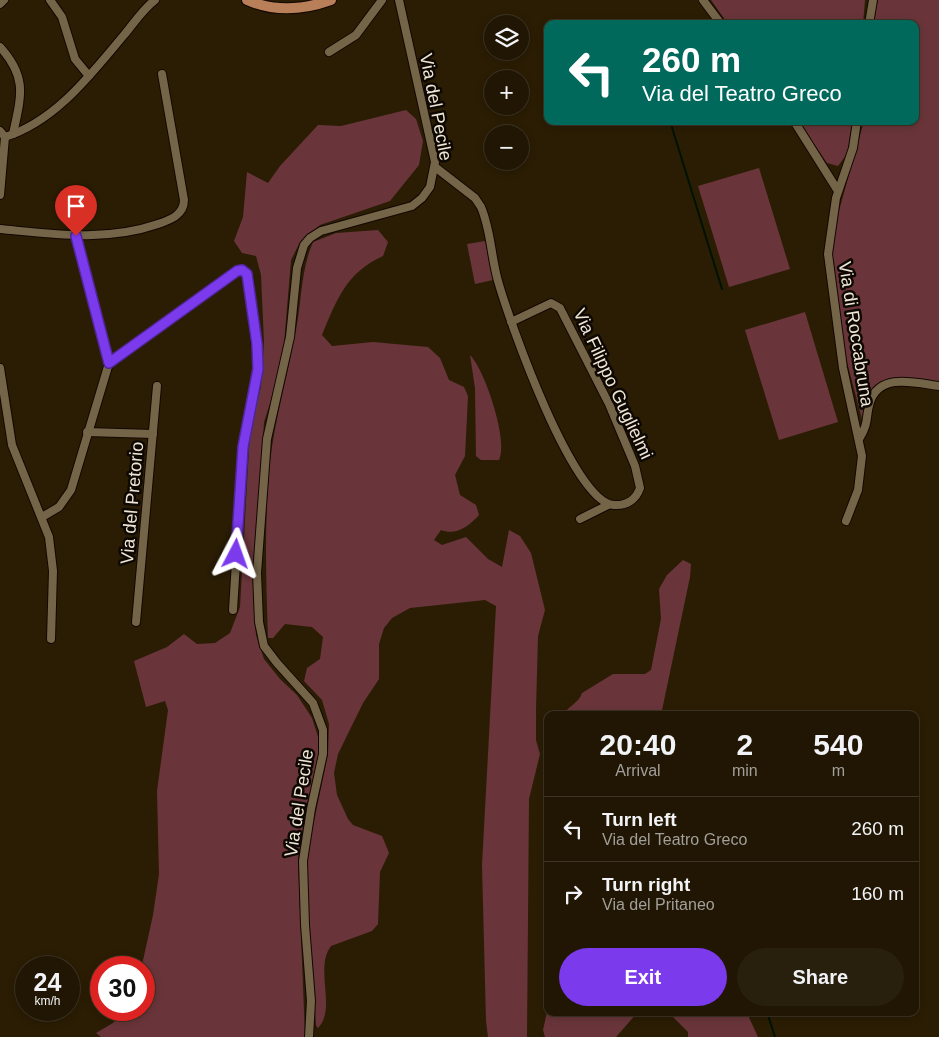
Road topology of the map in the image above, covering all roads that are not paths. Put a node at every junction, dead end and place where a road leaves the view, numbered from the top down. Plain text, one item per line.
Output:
1 (4, 0) edge
2 (50, 0) edge
3 (248, 0) edge
4 (330, 0) edge
5 (382, 0) edge
6 (398, 0) edge
7 (703, 0) edge
8 (872, 0) edge
9 (152, 1) edge
10 (0, 4) edge
11 (718, 20) edge
12 (870, 20) edge
13 (0, 47) edge
14 (329, 52) dead end
15 (162, 74) dead end
16 (89, 76) junction
17 (797, 125) edge
18 (856, 125) edge
19 (6, 134) edge
20 (434, 167) junction
21 (838, 190) junction
22 (0, 195) edge
23 (0, 229) edge
24 (76, 236) junction
25 (511, 322) junction
26 (109, 363) junction
27 (0, 368) edge
28 (157, 386) dead end
29 (939, 386) edge
30 (87, 432) junction
31 (153, 434) junction
32 (859, 439) junction
33 (608, 505) junction
34 (42, 517) junction
35 (580, 519) dead end
36 (846, 521) dead end
37 (233, 610) dead end
38 (136, 622) dead end
39 (51, 639) dead end
40 (309, 1037) edge

1 - 10 street
2 - 16 street
3 - 4 main road
5 - 14 street
6 - 20 street, Via del Pecile
7 - 11 street
8 - 12 street
9 - 16 street
13 - 19 street
15 - 24 street
16 - 19 street
17 - 21 street
18 - 21 street, Via di Roccabruna
19 - 22 street
20 - 25 street
20 - 40 street, Via del Pecile
21 - 32 street, Via di Roccabruna
23 - 24 street
24 - 26 street
25 - 33 street
25 - 33 street, Via Filippo Guglielmi
26 - 30 street
26 - 37 street
27 - 34 street
28 - 31 street, Via del Pretorio
29 - 32 street
30 - 31 street
30 - 34 street
31 - 38 street, Via del Pretorio
32 - 36 street, Via di Roccabruna
33 - 35 street
34 - 39 street

